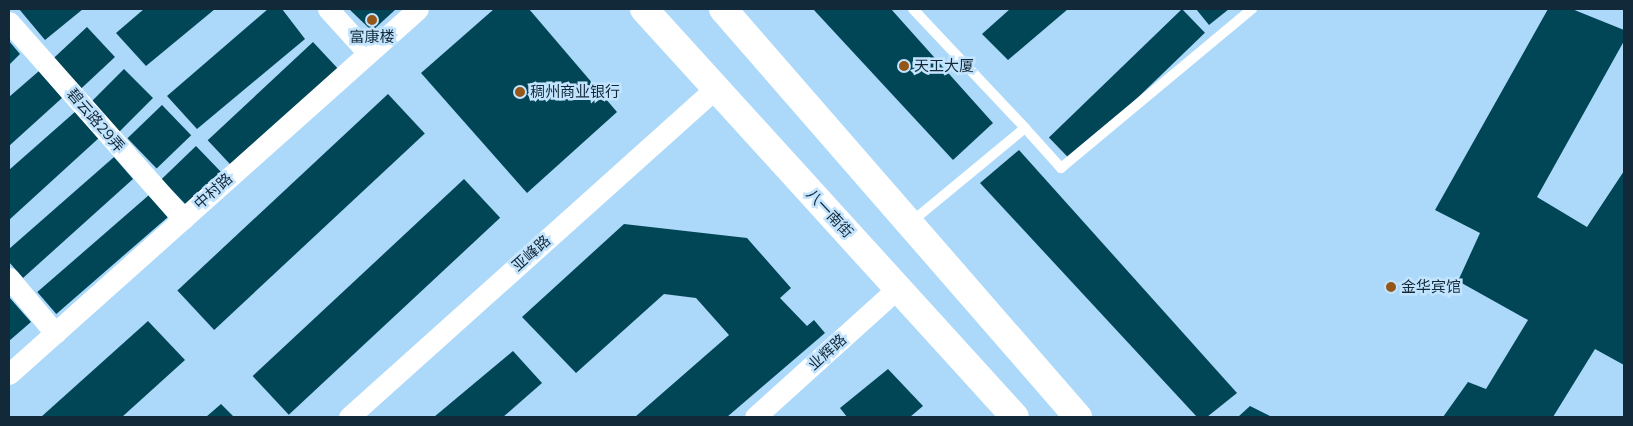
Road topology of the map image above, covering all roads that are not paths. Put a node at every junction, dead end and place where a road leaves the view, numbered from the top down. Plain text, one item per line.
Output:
1 (328, 9) edge
2 (418, 9) edge
3 (644, 9) edge
4 (723, 9) edge
5 (913, 9) edge
6 (1252, 9) edge
7 (9, 22) edge
8 (368, 53) junction
9 (715, 89) junction
10 (1025, 128) junction
11 (183, 219) junction
12 (908, 224) junction
13 (9, 278) edge
14 (899, 287) junction
15 (55, 333) junction
16 (9, 374) edge
17 (349, 417) edge
18 (755, 417) edge
19 (1015, 417) edge
20 (1078, 417) edge

1 - 8 street
2 - 8 street, 中村路
3 - 9 main road, 八一南街
4 - 12 main road
5 - 10 lane
6 - 10 lane
7 - 11 street, 碧云路29弄
8 - 11 street, 中村路
9 - 14 main road, 八一南街
9 - 17 street, 亚峰路
10 - 12 lane
11 - 15 street, 中村路
12 - 20 main road
13 - 15 street
14 - 18 street, 业辉路
14 - 19 main road, 八一南街
15 - 16 street, 中村路

